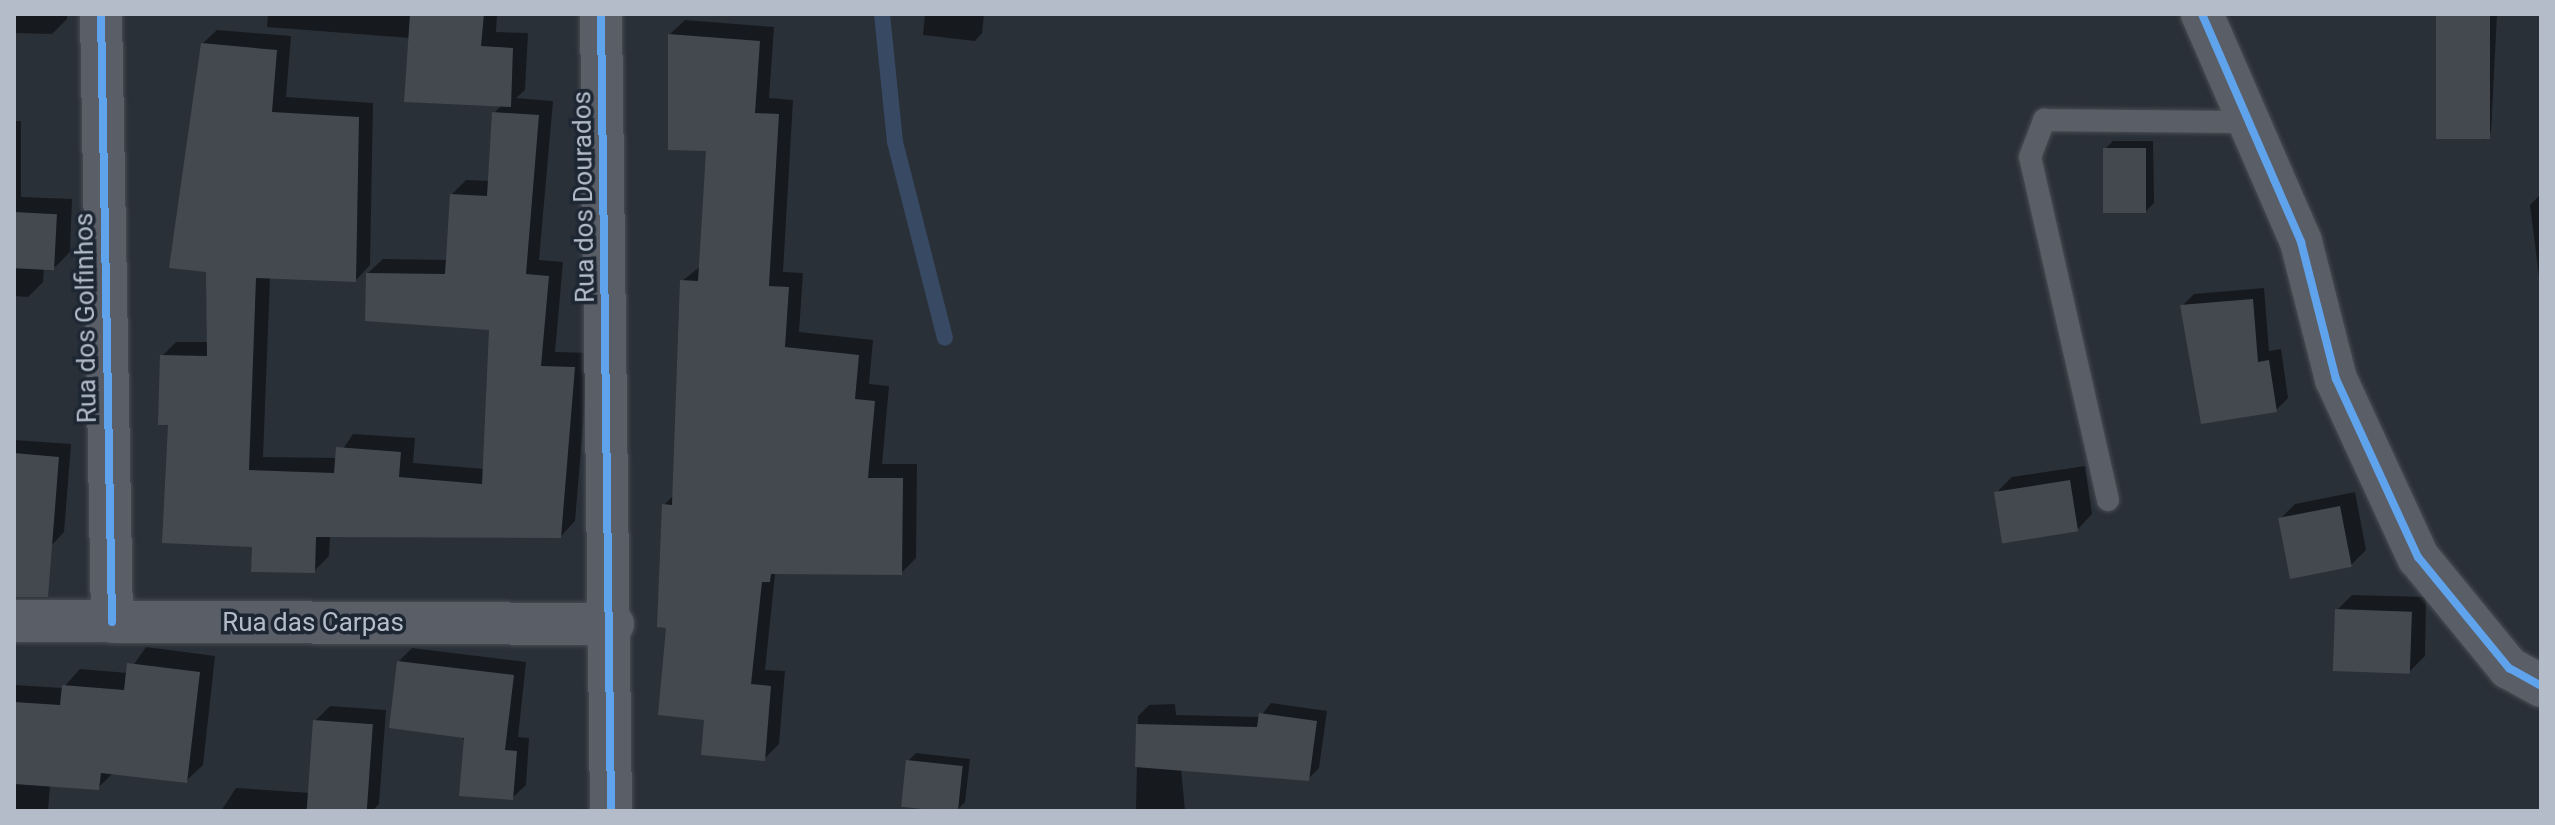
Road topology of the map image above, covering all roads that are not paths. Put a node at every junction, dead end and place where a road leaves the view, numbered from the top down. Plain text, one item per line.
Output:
1 (101, 14) edge
2 (601, 14) edge
3 (2202, 14) edge
4 (2249, 122) junction
5 (2108, 500) dead end
6 (14, 621) edge
7 (112, 622) junction
8 (613, 624) junction
9 (2541, 686) edge
10 (611, 811) edge

1 - 7 street, Rua dos Golfinhos
2 - 8 street, Rua dos Dourados
3 - 4 street
4 - 5 lane
4 - 9 street
6 - 7 street, Rua das Carpas
7 - 8 street, Rua das Carpas
8 - 10 street, Rua dos Dourados

